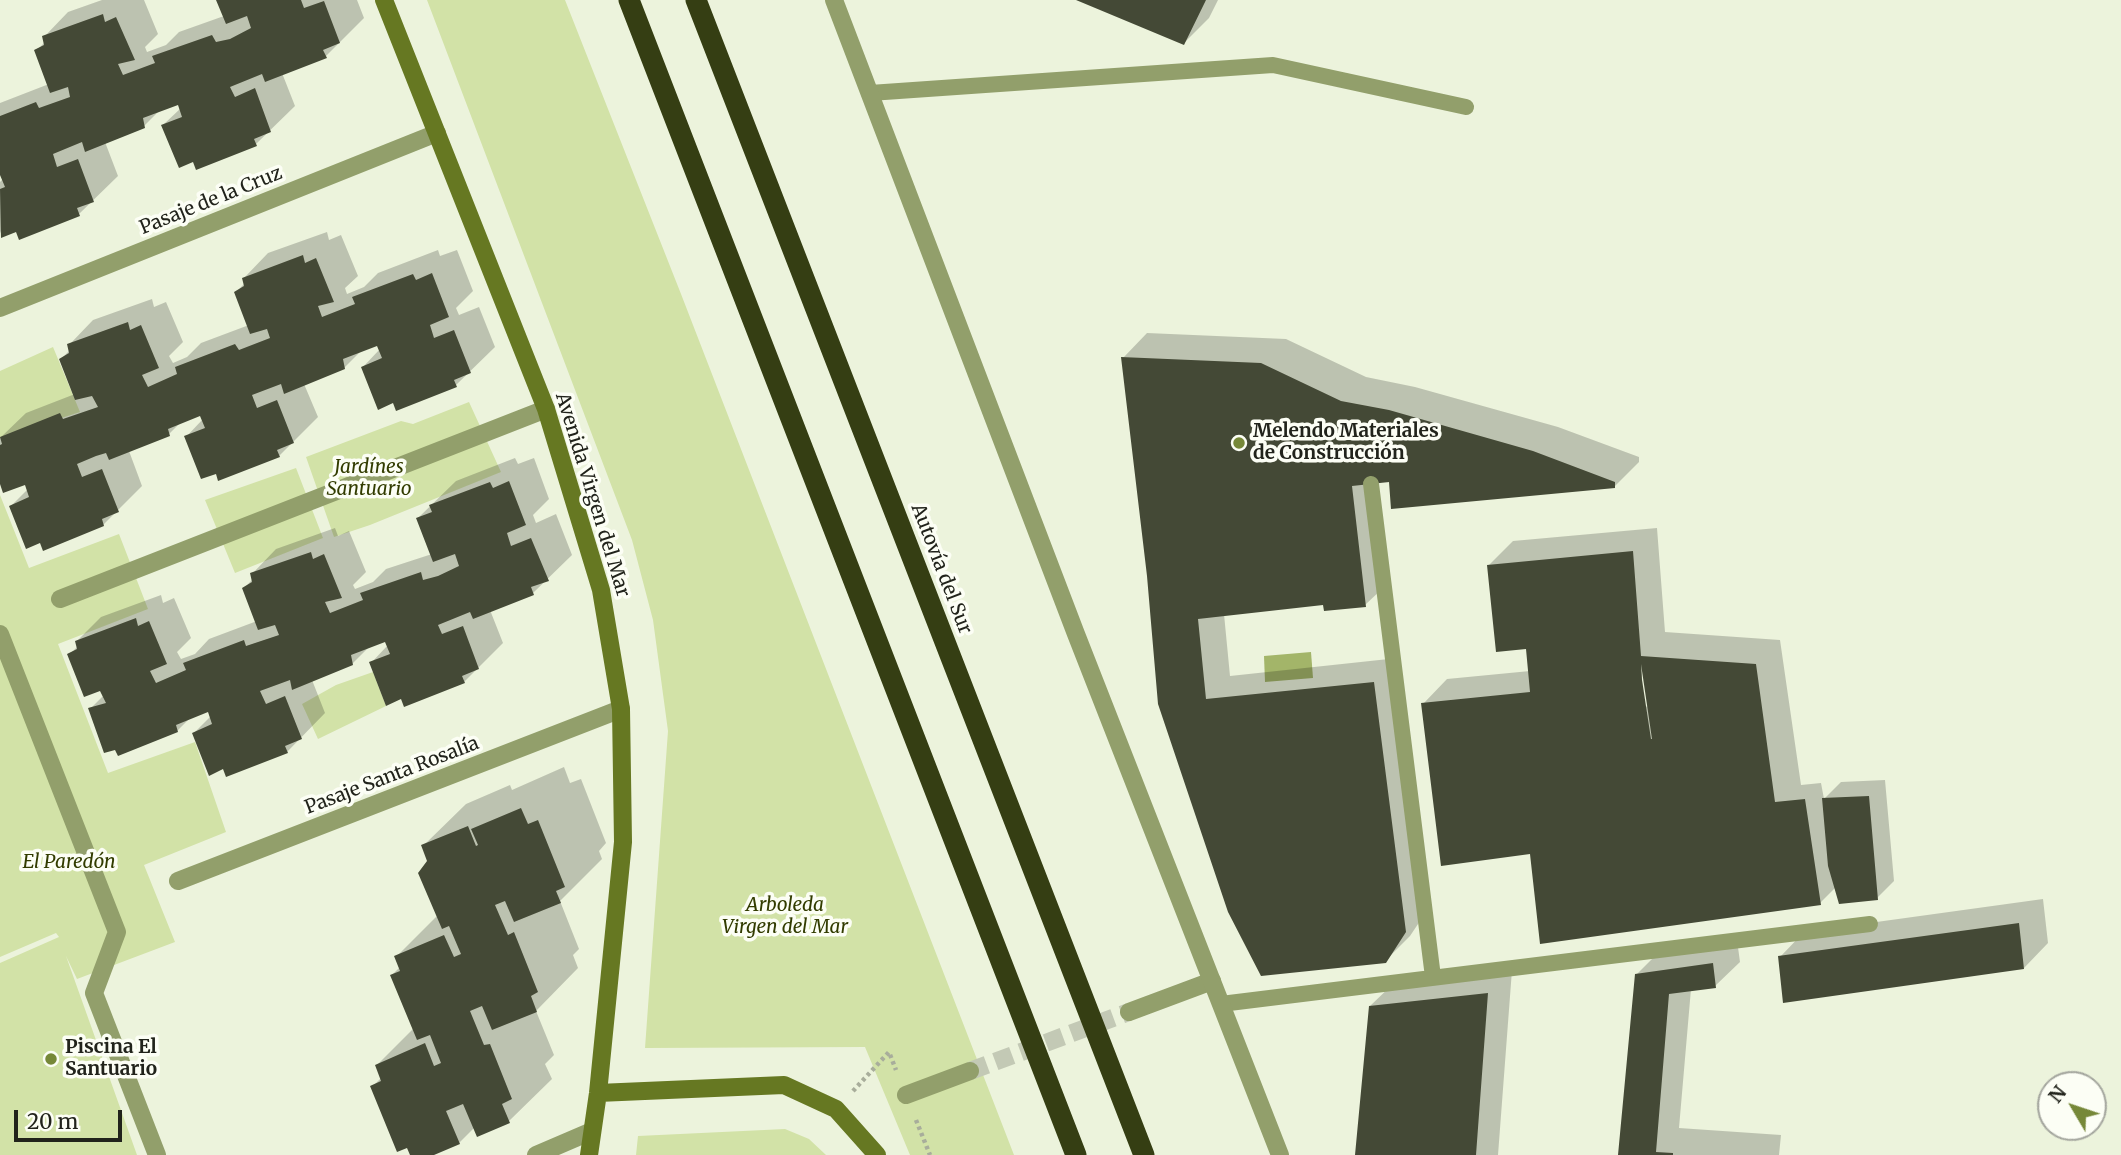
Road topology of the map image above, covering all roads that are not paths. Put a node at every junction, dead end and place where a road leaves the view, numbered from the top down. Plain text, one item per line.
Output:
1 (384, 0) edge
2 (629, 0) edge
3 (696, 0) edge
4 (834, 0) edge
5 (870, 93) junction
6 (1465, 107) dead end
7 (438, 133) junction
8 (0, 308) edge
9 (547, 409) junction
10 (1371, 484) dead end
11 (60, 599) dead end
12 (0, 634) edge
13 (621, 709) junction
14 (178, 881) dead end
15 (1870, 924) dead end
16 (1433, 977) junction
17 (1212, 981) junction
18 (1221, 1004) junction
19 (1129, 1012) tunnel mouth
20 (970, 1071) tunnel mouth
21 (598, 1093) junction
22 (906, 1094) dead end
23 (592, 1131) junction
24 (157, 1155) edge
25 (536, 1155) edge
26 (589, 1155) edge
27 (877, 1155) edge
28 (1076, 1155) edge
29 (1143, 1155) edge
30 (1280, 1155) edge

1 - 7 main road, Avenida Virgen del Mar
2 - 28 highway
3 - 29 highway, Autovía del Sur
4 - 5 street
5 - 6 lane
5 - 17 street
7 - 8 street, Pasaje de la Cruz
7 - 9 main road, Avenida Virgen del Mar
9 - 11 street
9 - 13 main road, Avenida Virgen del Mar
10 - 16 lane
12 - 24 street
13 - 14 street, Pasaje Santa Rosalía
13 - 21 main road, Avenida Virgen del Mar
15 - 16 lane
16 - 18 lane
17 - 18 street
17 - 19 street
18 - 30 street
20 - 22 street
21 - 23 main road, Avenida Virgen del Mar
21 - 27 main road
23 - 25 street
23 - 26 main road, Avenida Virgen del Mar

